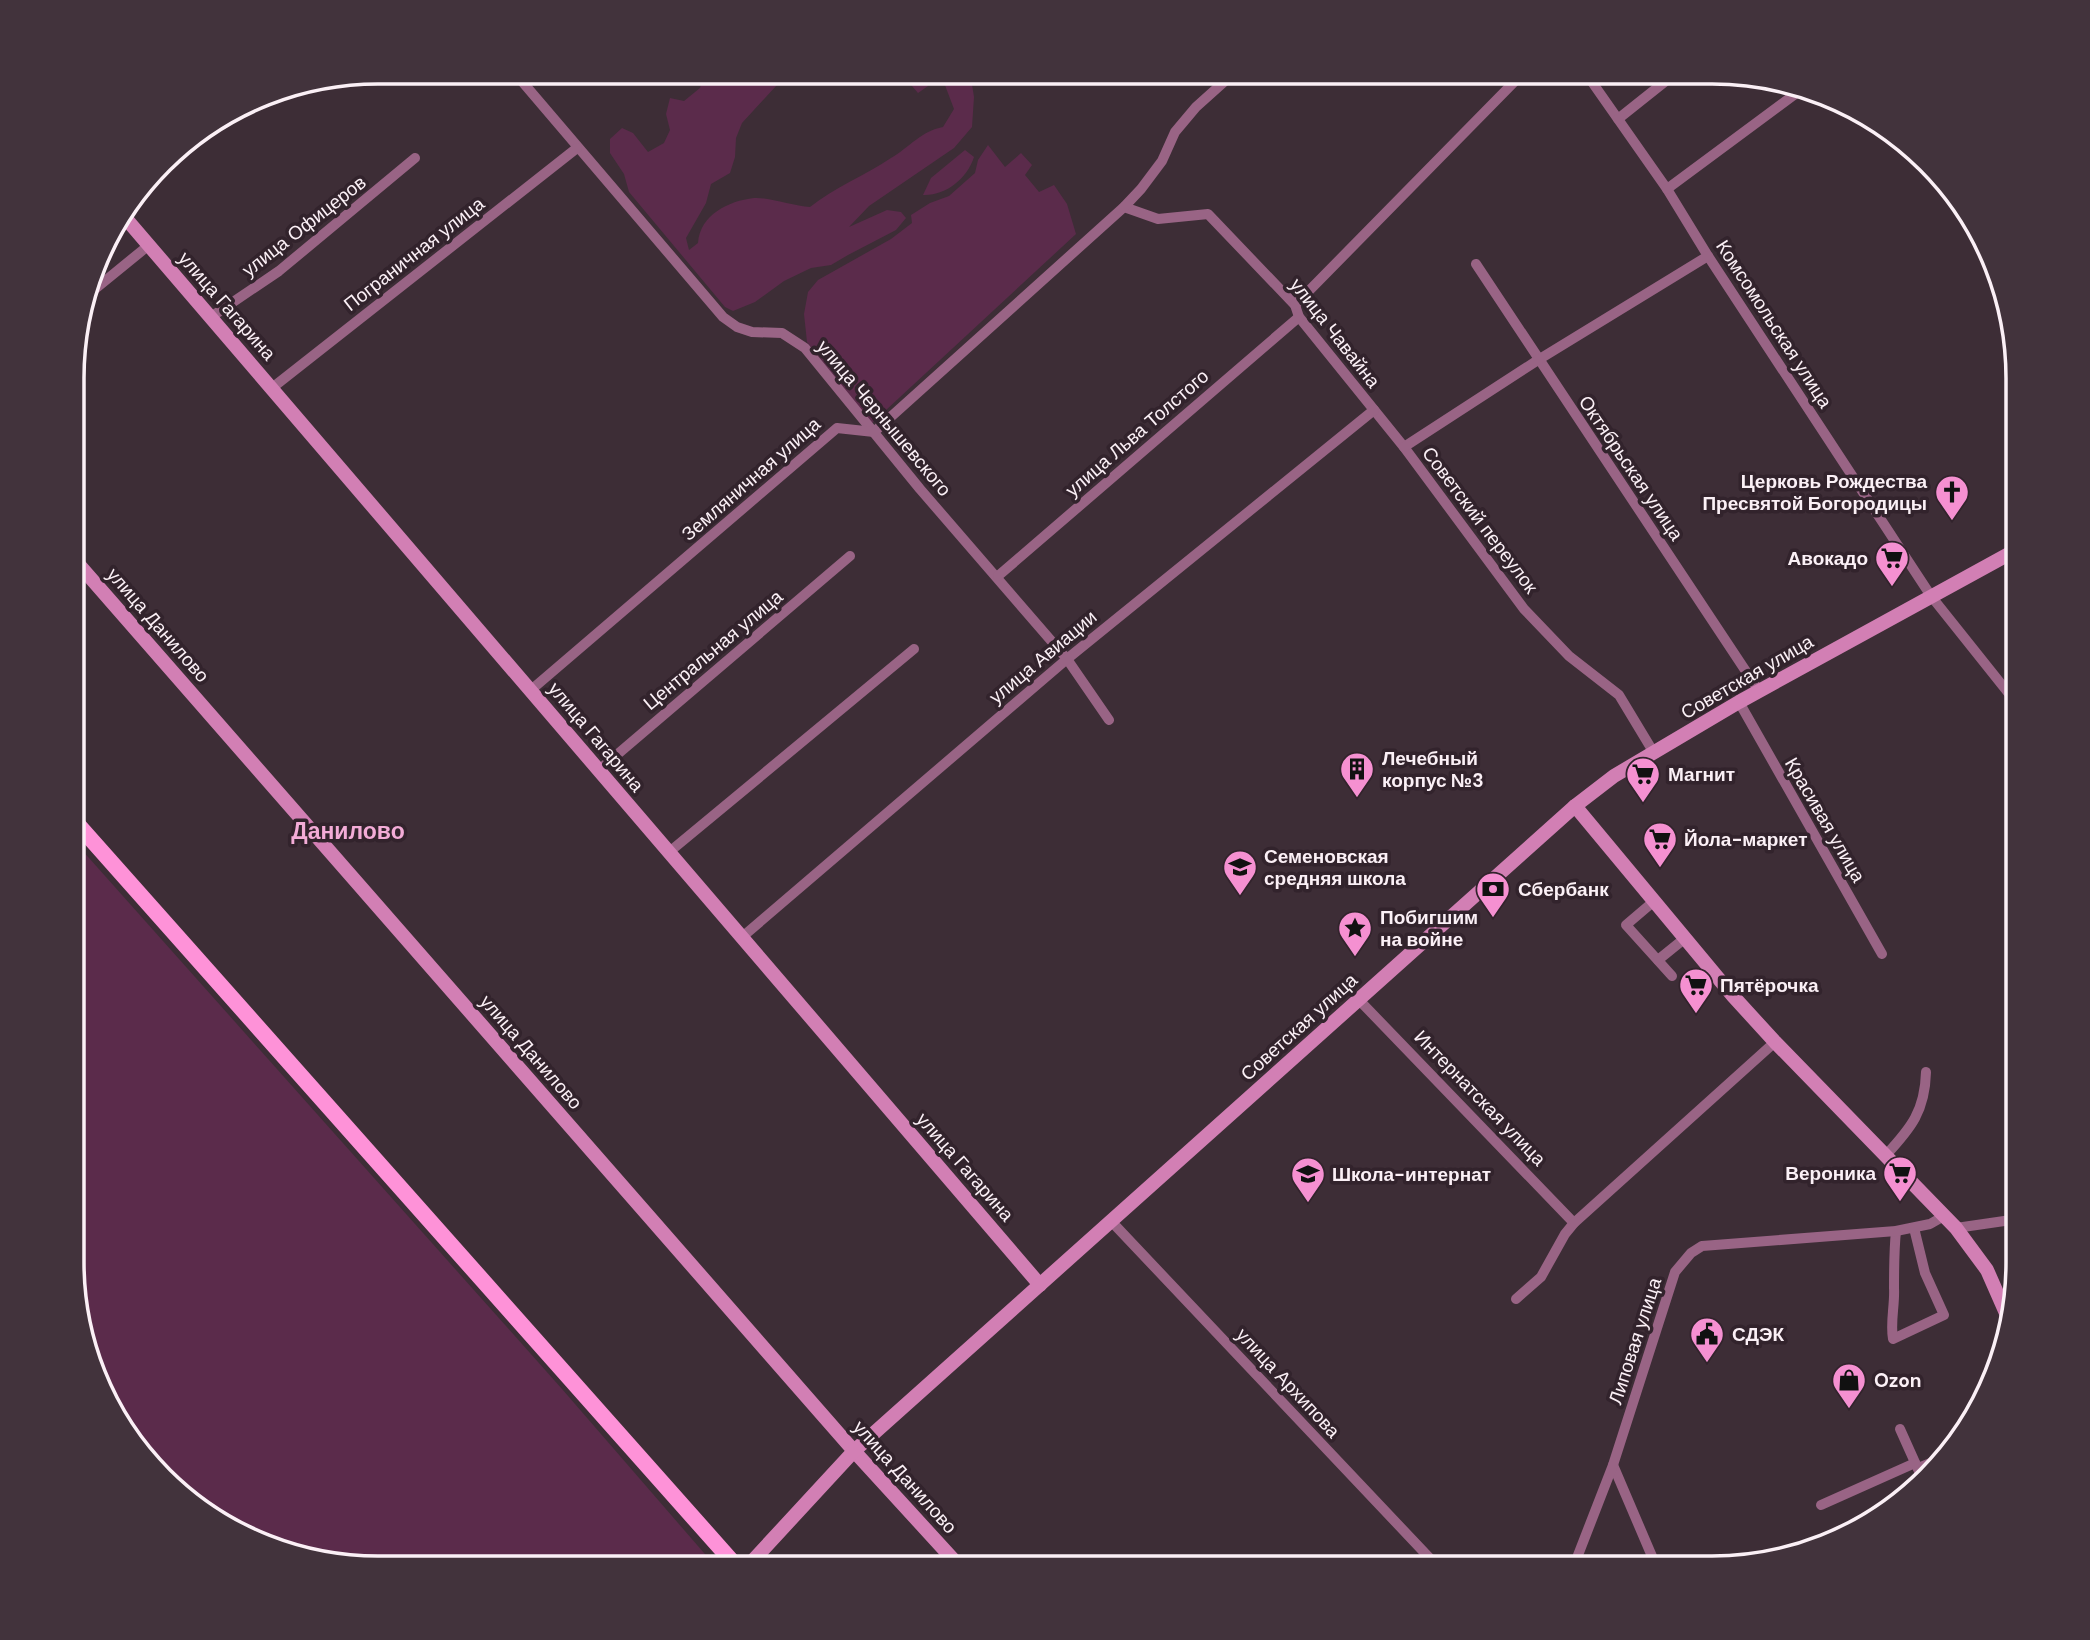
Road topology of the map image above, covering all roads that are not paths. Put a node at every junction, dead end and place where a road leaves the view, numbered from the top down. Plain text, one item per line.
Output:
1 (524, 84) edge
2 (1222, 84) edge
3 (1512, 84) edge
4 (1593, 84) edge
5 (1662, 84) edge
6 (1793, 96) edge
7 (1618, 119) junction
8 (577, 148) junction
9 (415, 158) dead end
10 (1667, 189) junction
11 (1124, 207) junction
12 (129, 222) edge
13 (149, 245) junction
14 (1708, 256) junction
15 (1476, 264) dead end
16 (100, 285) edge
17 (1295, 305) junction
18 (211, 317) junction
19 (1299, 317) junction
20 (1538, 360) junction
21 (272, 388) junction
22 (1374, 410) junction
23 (874, 432) junction
24 (1404, 447) junction
25 (2006, 555) edge
26 (850, 556) dead end
27 (84, 570) edge
28 (998, 576) junction
29 (1931, 596) junction
30 (914, 649) dead end
31 (1067, 659) junction
32 (2006, 688) edge
33 (531, 690) junction
34 (1759, 691) junction
35 (1739, 702) junction
36 (1109, 720) dead end
37 (1654, 752) junction
38 (599, 771) junction
39 (1575, 806) junction
40 (84, 830) edge
41 (668, 853) junction
42 (1653, 902) junction
43 (741, 938) junction
44 (1684, 939) junction
45 (1882, 954) dead end
46 (1658, 960) junction
47 (1672, 976) dead end
48 (1359, 1000) junction
49 (1775, 1042) junction
50 (1926, 1072) dead end
51 (1886, 1155) junction
52 (1944, 1216) junction
53 (2006, 1221) edge
54 (1111, 1222) junction
55 (1574, 1223) junction
56 (1914, 1228) junction
57 (1956, 1228) junction
58 (1896, 1231) junction
59 (1040, 1285) junction
60 (1516, 1299) dead end
61 (2002, 1305) edge
62 (1900, 1429) dead end
63 (854, 1451) junction
64 (1613, 1465) junction
65 (1919, 1470) edge
66 (1821, 1505) dead end
67 (727, 1556) edge
68 (757, 1556) edge
69 (950, 1556) edge
70 (1428, 1556) edge
71 (1578, 1556) edge
72 (1652, 1556) edge

1 - 8 street, улица Чернышевского
2 - 11 street
3 - 17 street
4 - 7 street, Комсомольская улица
5 - 7 street
6 - 10 street
7 - 10 street, Комсомольская улица
8 - 21 street, Пограничная улица
8 - 23 street, улица Чернышевского
9 - 18 street, улица Офицеров
10 - 14 street, Комсомольская улица
11 - 17 street, улица Чавайна
11 - 23 street
12 - 13 street, улица Гагарина
13 - 16 street
13 - 18 street, улица Гагарина
14 - 20 street, Советский переулок
14 - 29 street, Комсомольская улица
15 - 20 street, Октябрьская улица
17 - 19 street, улица Чавайна
18 - 21 street, улица Гагарина
19 - 22 street, улица Чавайна
19 - 28 street, улица Льва Толстого
20 - 24 street, Советский переулок
20 - 34 street, Октябрьская улица
21 - 33 street, улица Гагарина
22 - 24 street, улица Чавайна
22 - 31 street, улица Авиации
23 - 28 street, улица Чернышевского
23 - 33 street, Земляничная улица
24 - 37 street, Советский переулок
25 - 29 street, Советская улица
26 - 38 street, Центральная улица
27 - 63 street, улица Данилово
28 - 31 street, улица Чернышевского
29 - 32 street, Комсомольская улица
29 - 34 street, Советская улица
30 - 41 street
31 - 36 street, улица Чернышевского
31 - 43 street, улица Авиации
33 - 38 street, улица Гагарина
34 - 35 street, Советская улица
35 - 37 street, Советская улица
35 - 45 street, Красивая улица
37 - 39 street, Советская улица
38 - 41 street, улица Гагарина
39 - 42 street
39 - 48 street, Советская улица
40 - 67 main road
41 - 43 street, улица Гагарина
42 - 44 street
42 - 46 street
43 - 59 street, улица Гагарина
44 - 46 street
44 - 49 street
46 - 47 street
48 - 54 street, Советская улица
48 - 55 street, Интернатская улица
49 - 51 street
49 - 55 street
50 - 51 street
51 - 52 street
52 - 56 street, Липовая улица
52 - 57 street
53 - 57 street
54 - 59 street, Советская улица
54 - 70 street, улица Архипова
55 - 60 street
56 - 58 street, Липовая улица
56 - 58 street
57 - 61 street
58 - 64 street, Липовая улица
59 - 63 street, Советская улица
62 - 65 street
63 - 68 street, Советская улица
63 - 69 street, улица Данилово
64 - 71 street, Липовая улица
64 - 72 street
65 - 66 street

